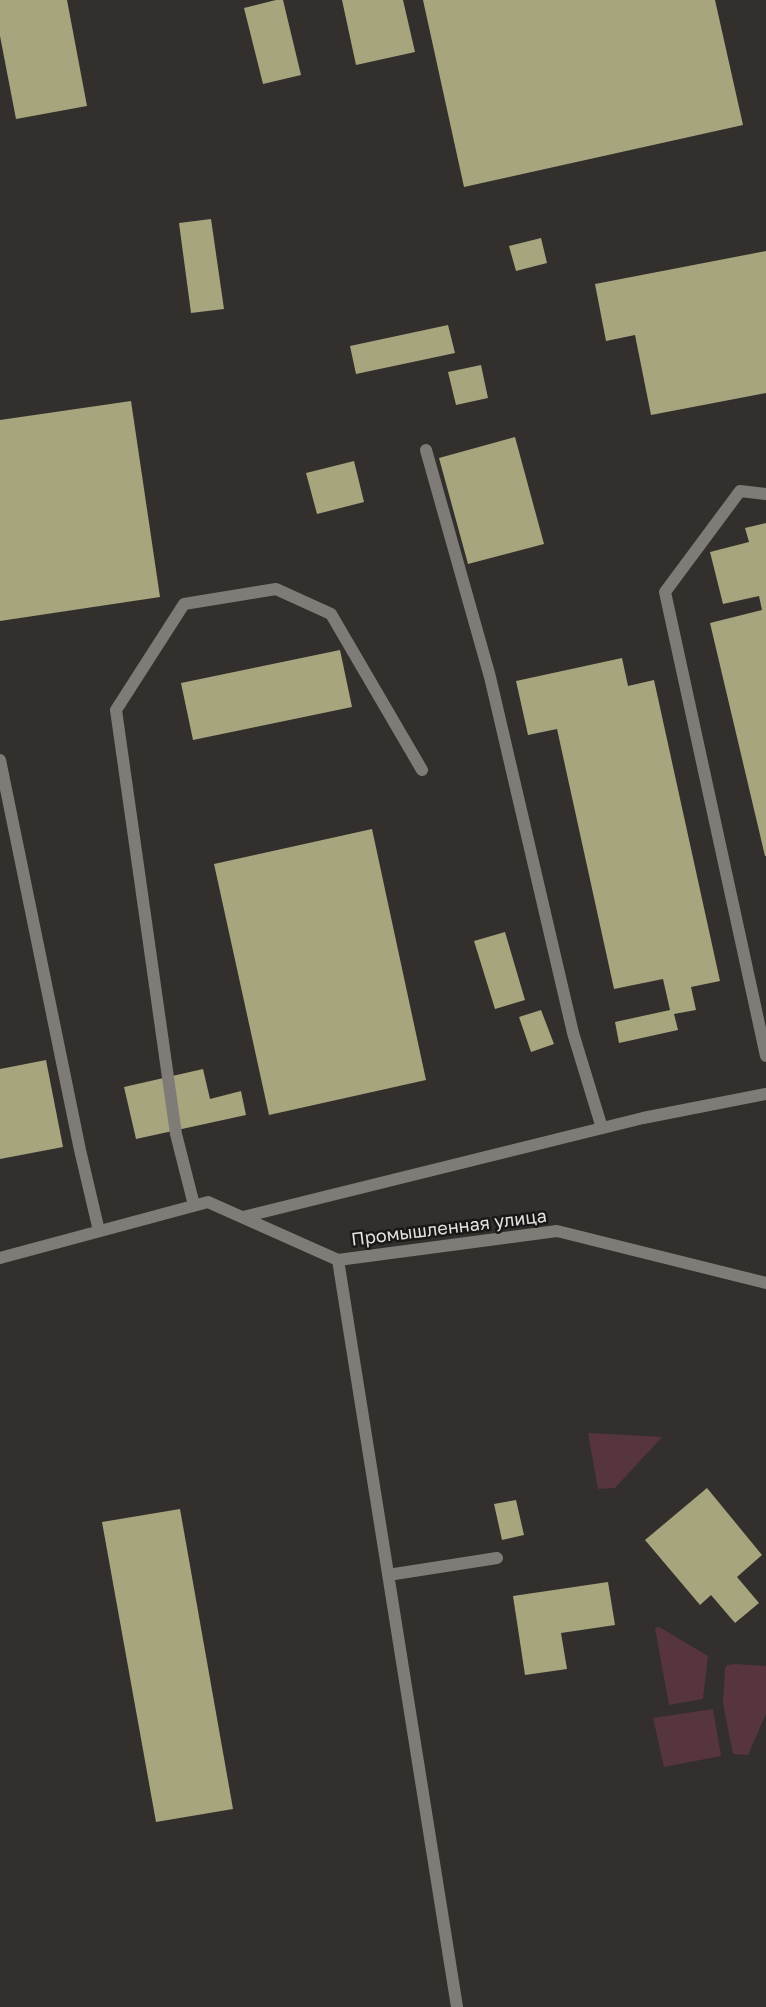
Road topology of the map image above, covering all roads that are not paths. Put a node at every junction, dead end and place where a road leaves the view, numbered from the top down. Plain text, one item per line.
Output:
1 (426, 450) dead end
2 (766, 494) edge
3 (0, 760) edge
4 (422, 770) dead end
5 (766, 1056) edge
6 (766, 1094) edge
7 (602, 1128) junction
8 (194, 1206) junction
9 (243, 1217) junction
10 (99, 1231) junction
11 (0, 1258) edge
12 (338, 1260) junction
13 (766, 1283) edge
14 (497, 1558) dead end
15 (388, 1575) junction
16 (457, 2007) edge

1 - 7 street
2 - 5 street
3 - 10 street
4 - 8 street
6 - 7 street
7 - 9 street
8 - 9 street, Промышленная улица
8 - 10 street, Промышленная улица
9 - 12 street, Промышленная улица
10 - 11 street, Промышленная улица
12 - 13 street, Промышленная улица
12 - 15 street
14 - 15 street
15 - 16 street

